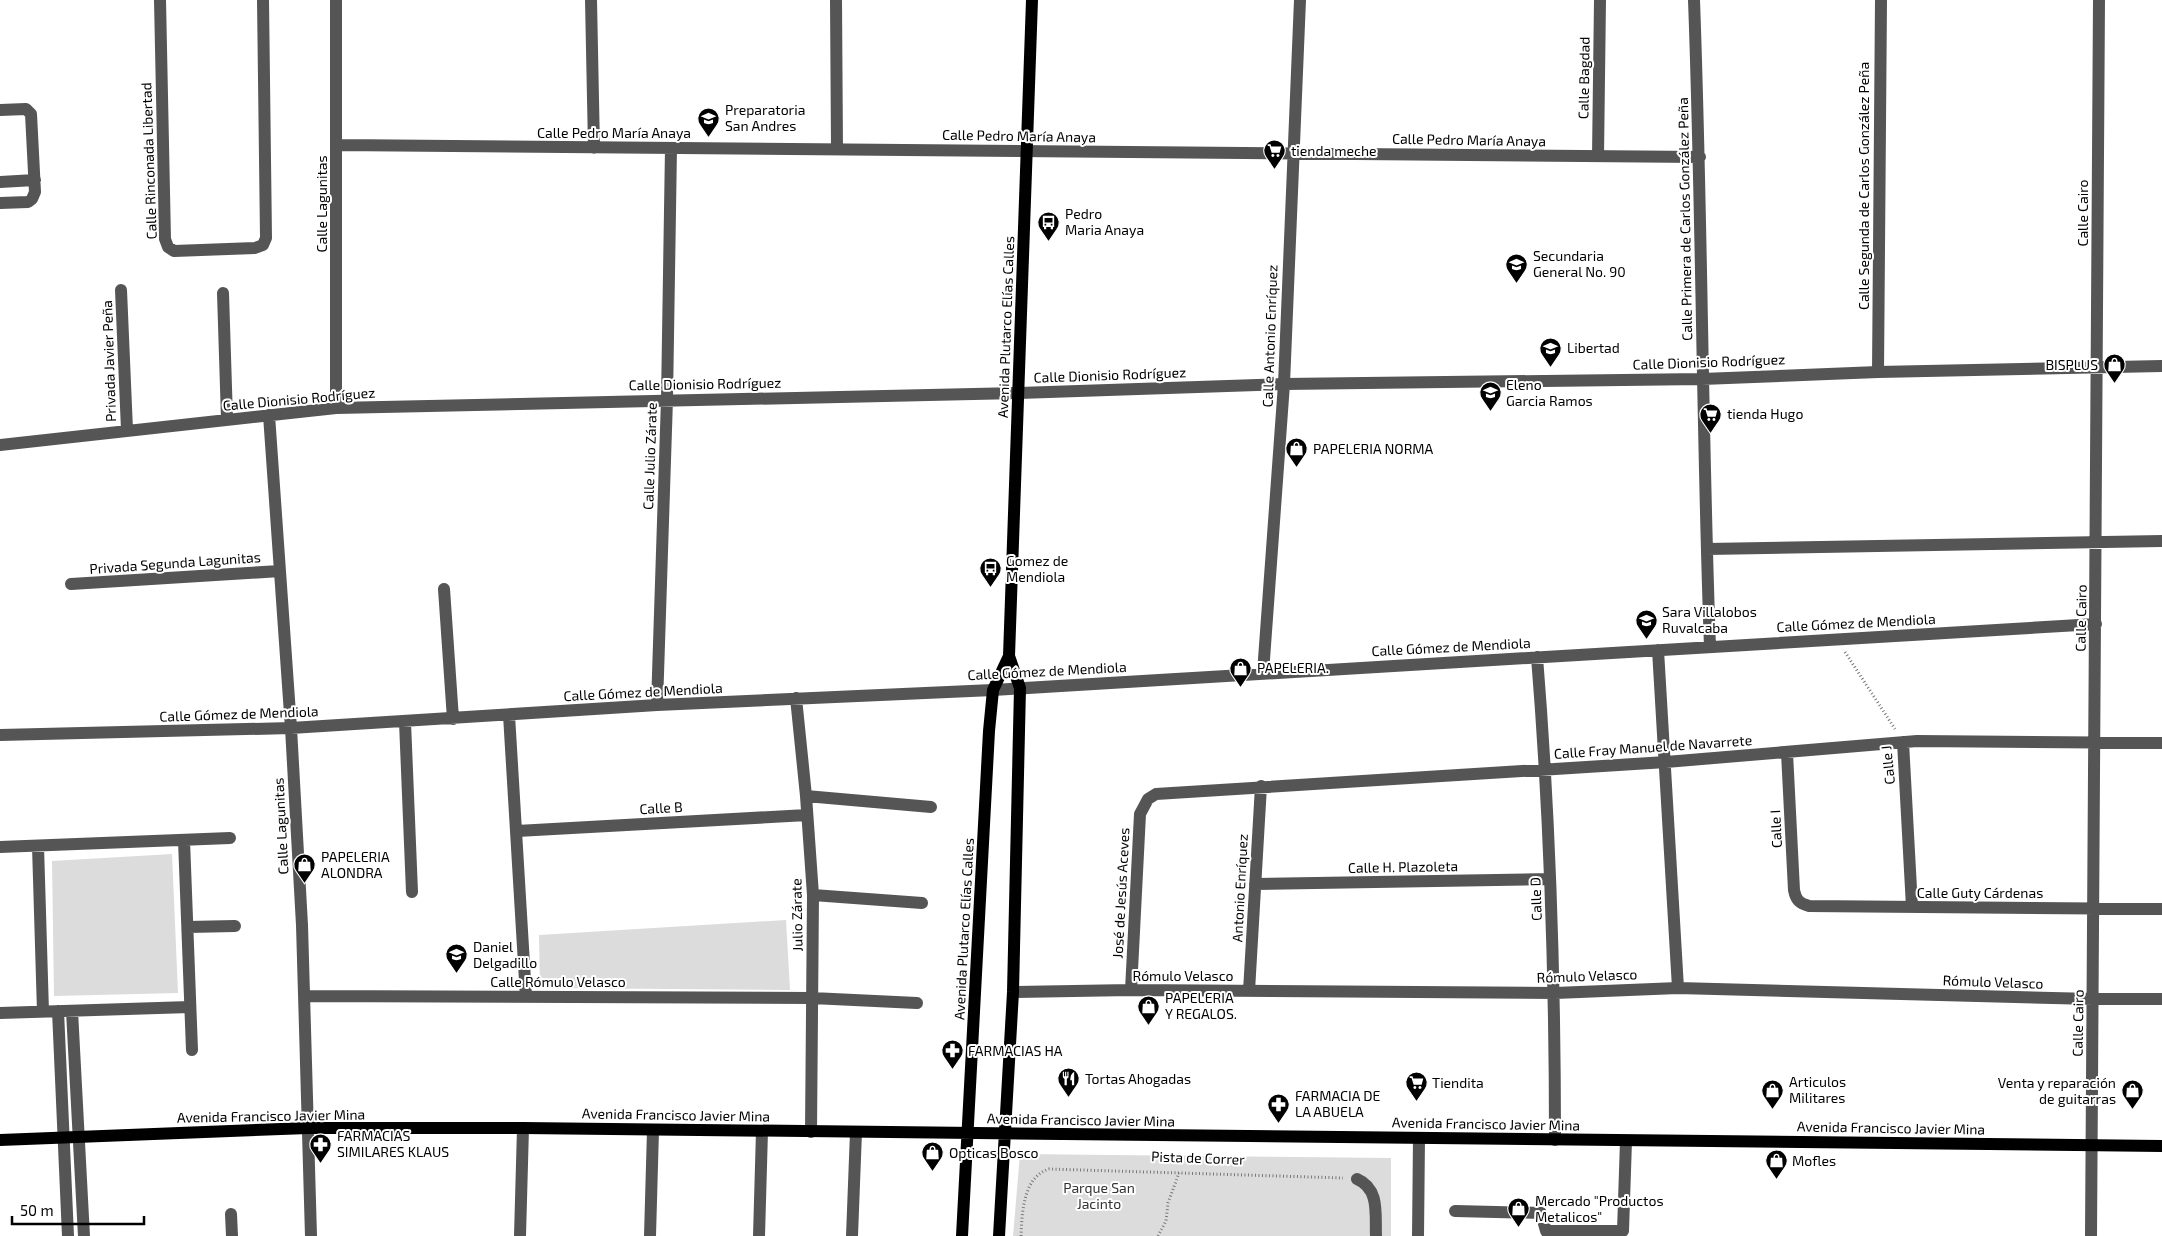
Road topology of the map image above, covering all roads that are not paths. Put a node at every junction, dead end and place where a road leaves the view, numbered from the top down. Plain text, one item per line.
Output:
1 (160, 0) edge
2 (263, 0) edge
3 (336, 0) edge
4 (591, 0) edge
5 (836, 0) edge
6 (1032, 0) edge
7 (1300, 0) edge
8 (1600, 0) edge
9 (1694, 0) edge
10 (1881, 0) edge
11 (2099, 0) edge
12 (0, 110) edge
13 (338, 145) junction
14 (594, 148) junction
15 (671, 148) junction
16 (837, 150) junction
17 (1028, 151) junction
18 (1292, 154) junction
19 (1598, 156) junction
20 (1700, 157) junction
21 (34, 180) junction
22 (0, 182) edge
23 (0, 203) edge
24 (121, 290) dead end
25 (223, 293) dead end
26 (2162, 366) edge
27 (2097, 368) junction
28 (1878, 372) junction
29 (1702, 379) junction
30 (1284, 384) junction
31 (1019, 393) junction
32 (666, 399) junction
33 (336, 408) junction
34 (269, 414) junction
35 (227, 419) junction
36 (127, 430) junction
37 (0, 445) edge
38 (2162, 542) edge
39 (2096, 543) junction
40 (1707, 549) junction
41 (280, 571) junction
42 (71, 584) dead end
43 (444, 589) dead end
44 (2096, 624) junction
45 (1710, 647) junction
46 (1658, 650) junction
47 (1009, 656) junction
48 (1537, 657) junction
49 (1263, 673) junction
50 (1020, 688) junction
51 (993, 690) junction
52 (796, 698) junction
53 (657, 706) junction
54 (509, 715) junction
55 (453, 719) junction
56 (404, 722) junction
57 (291, 728) junction
58 (0, 735) edge
59 (1903, 742) junction
60 (2094, 742) junction
61 (2162, 743) edge
62 (1787, 753) junction
63 (1666, 762) junction
64 (1546, 768) junction
65 (1261, 786) junction
66 (806, 796) junction
67 (1148, 798) joint
68 (931, 807) dead end
69 (807, 815) junction
70 (517, 831) junction
71 (230, 838) dead end
72 (184, 840) junction
73 (38, 846) junction
74 (0, 847) edge
75 (1550, 879) junction
76 (1255, 884) junction
77 (412, 892) dead end
78 (813, 896) junction
79 (1798, 902) joint
80 (922, 903) dead end
81 (1912, 907) junction
82 (2094, 908) junction
83 (2162, 909) edge
84 (235, 926) dead end
85 (188, 927) junction
86 (1678, 988) junction
87 (1130, 990) junction
88 (1249, 991) junction
89 (1013, 992) junction
90 (1555, 993) junction
91 (304, 996) junction
92 (526, 997) junction
93 (812, 998) junction
94 (2093, 999) junction
95 (2162, 999) edge
96 (917, 1004) dead end
97 (190, 1007) junction
98 (58, 1011) junction
99 (72, 1011) junction
100 (43, 1012) junction
101 (0, 1013) edge
102 (192, 1050) dead end
103 (308, 1128) junction
104 (523, 1128) junction
105 (653, 1130) junction
106 (762, 1131) junction
107 (811, 1132) junction
108 (856, 1132) junction
109 (968, 1133) junction
110 (1006, 1134) junction
111 (64, 1137) junction
112 (78, 1137) junction
113 (1419, 1138) junction
114 (0, 1140) edge
115 (1555, 1140) junction
116 (1626, 1141) junction
117 (2092, 1145) junction
118 (2162, 1146) edge
119 (1357, 1178) road end
120 (1455, 1211) dead end
121 (231, 1214) dead end
122 (1623, 1234) edge
123 (68, 1236) edge
124 (84, 1236) edge
125 (232, 1236) edge
126 (311, 1236) edge
127 (520, 1236) edge
128 (650, 1236) edge
129 (759, 1236) edge
130 (852, 1236) edge
131 (962, 1236) edge
132 (999, 1236) edge
133 (1376, 1236) edge
134 (1418, 1236) edge
135 (2090, 1236) edge

1 - 2 street, Calle Rinconada Libertad
3 - 13 street, Calle Lagunitas
4 - 14 street
5 - 16 street
6 - 17 main road, Avenida Plutarco Elías Calles
7 - 18 street, Calle Antonio Enríquez
8 - 19 street, Calle Bagdad
9 - 20 street, Calle Primera de Carlos González Peña
10 - 28 street, Calle Segunda de Carlos González Peña
11 - 27 street, Calle Cairo
12 - 21 street
13 - 14 street, Calle Pedro María Anaya
13 - 33 street, Calle Lagunitas
14 - 15 street, Calle Pedro María Anaya
15 - 16 street, Calle Pedro María Anaya
15 - 32 street, Calle Julio Zárate
16 - 17 street, Calle Pedro María Anaya
17 - 18 street, Calle Pedro María Anaya
17 - 31 main road, Avenida Plutarco Elías Calles
18 - 19 street, Calle Pedro María Anaya
18 - 30 street, Calle Antonio Enríquez
19 - 20 street, Calle Pedro María Anaya
20 - 29 street, Calle Primera de Carlos González Peña
21 - 22 street
21 - 23 street
24 - 36 street, Privada Javier Peña
25 - 35 street
26 - 27 street, Calle Dionisio Rodríguez
27 - 28 street, Calle Dionisio Rodríguez
27 - 39 street, Calle Cairo
28 - 29 street, Calle Dionisio Rodríguez
29 - 30 street, Calle Dionisio Rodríguez
29 - 40 street, Calle Primera de Carlos González Peña
30 - 31 street, Calle Dionisio Rodríguez
30 - 49 street, Calle Antonio Enríquez
31 - 32 street, Calle Dionisio Rodríguez
31 - 47 main road, Avenida Plutarco Elías Calles
32 - 33 street, Calle Dionisio Rodríguez
32 - 53 street, Calle Julio Zárate
33 - 34 street, Calle Dionisio Rodríguez
34 - 35 street, Calle Dionisio Rodríguez
34 - 41 street, Calle Lagunitas
35 - 36 street, Calle Dionisio Rodríguez
36 - 37 street, Calle Dionisio Rodríguez
38 - 39 street
39 - 40 street
39 - 44 street, Calle Cairo
40 - 45 street, Calle Primera de Carlos González Peña
41 - 42 street, Privada Segunda Lagunitas
41 - 57 street, Calle Lagunitas
43 - 55 street
44 - 45 street, Calle Gómez de Mendiola
44 - 60 street, Calle Cairo
45 - 46 street, Calle Gómez de Mendiola
46 - 48 street, Calle Gómez de Mendiola
46 - 63 street
47 - 50 main road, Avenida Plutarco Elías Calles
47 - 51 main road, Avenida Plutarco Elías Calles
48 - 49 street, Calle Gómez de Mendiola
48 - 64 street, Calle D
49 - 50 street, Calle Gómez de Mendiola
50 - 51 street, Calle Gómez de Mendiola
50 - 89 main road, Avenida Plutarco Elías Calles
51 - 52 street, Calle Gómez de Mendiola
51 - 109 main road, Avenida Plutarco Elías Calles
52 - 53 street, Calle Gómez de Mendiola
52 - 66 street, Julio Zárate
53 - 54 street, Calle Gómez de Mendiola
54 - 55 street, Calle Gómez de Mendiola
54 - 70 street
55 - 56 street, Calle Gómez de Mendiola
56 - 57 street, Calle Gómez de Mendiola
56 - 77 street
57 - 58 street, Calle Gómez de Mendiola
57 - 91 street, Calle Lagunitas
59 - 60 street, Calle Fray Manuel de Navarrete
59 - 62 street, Calle Fray Manuel de Navarrete
59 - 81 street, Calle J
60 - 61 street, Calle Fray Manuel de Navarrete
60 - 82 street, Calle Cairo
62 - 63 street, Calle Fray Manuel de Navarrete
62 - 79 street, Calle I
63 - 64 street, Calle Fray Manuel de Navarrete
63 - 86 street
64 - 65 street, Calle Fray Manuel de Navarrete
64 - 75 street, Calle D
65 - 67 street, Calle Fray Manuel de Navarrete
65 - 76 street, Antonio Enríquez
66 - 68 street
66 - 69 street, Julio Zárate
67 - 87 street, José de Jesús Aceves
69 - 70 street, Calle B
69 - 78 street, Julio Zárate
70 - 92 street
71 - 72 street
72 - 73 street
72 - 85 street
73 - 74 street
73 - 100 street
75 - 76 street, Calle H. Plazoleta
75 - 90 street, Calle D
76 - 88 street, Antonio Enríquez
78 - 80 street
78 - 93 street, Julio Zárate
79 - 81 street, Calle Guty Cárdenas
81 - 82 street, Calle Guty Cárdenas
82 - 83 street, Calle Guty Cárdenas
82 - 94 street, Calle Cairo
84 - 85 street
85 - 97 street
86 - 90 street, Rómulo Velasco
86 - 94 street, Rómulo Velasco
87 - 88 street, Rómulo Velasco
87 - 89 street, Rómulo Velasco
88 - 90 street, Rómulo Velasco
89 - 110 main road, Avenida Plutarco Elías Calles
90 - 115 street, Calle D
91 - 92 street, Calle Rómulo Velasco
91 - 103 street, Calle Lagunitas
92 - 93 street, Calle Rómulo Velasco
93 - 96 street, Calle Rómulo Velasco
93 - 107 street, Julio Zárate
94 - 95 street, Rómulo Velasco
94 - 117 street, Calle Cairo
97 - 99 street
97 - 102 street
98 - 99 street
98 - 100 street
98 - 111 street
99 - 112 street
100 - 101 street
103 - 104 main road, Avenida Francisco Javier Mina
103 - 112 main road, Avenida Francisco Javier Mina
103 - 126 street, Calle Lagunitas
104 - 105 main road, Avenida Francisco Javier Mina
104 - 127 street
105 - 106 main road, Avenida Francisco Javier Mina
105 - 128 street
106 - 107 main road, Avenida Francisco Javier Mina
106 - 129 street
107 - 108 main road, Avenida Francisco Javier Mina
108 - 109 main road, Avenida Francisco Javier Mina
108 - 130 street
109 - 110 main road, Avenida Francisco Javier Mina
109 - 131 main road, Avenida Plutarco Elías Calles
110 - 113 main road, Avenida Francisco Javier Mina
110 - 132 main road, Avenida Plutarco Elías Calles
111 - 112 main road, Avenida Francisco Javier Mina
111 - 114 main road, Avenida Francisco Javier Mina
111 - 123 street
112 - 124 street
113 - 115 main road, Avenida Francisco Javier Mina
113 - 134 street
115 - 116 main road, Avenida Francisco Javier Mina
116 - 117 main road, Avenida Francisco Javier Mina
116 - 122 street
117 - 118 main road, Avenida Francisco Javier Mina
117 - 135 street, Calle Cairo
119 - 133 street
120 - 122 street
121 - 125 street

